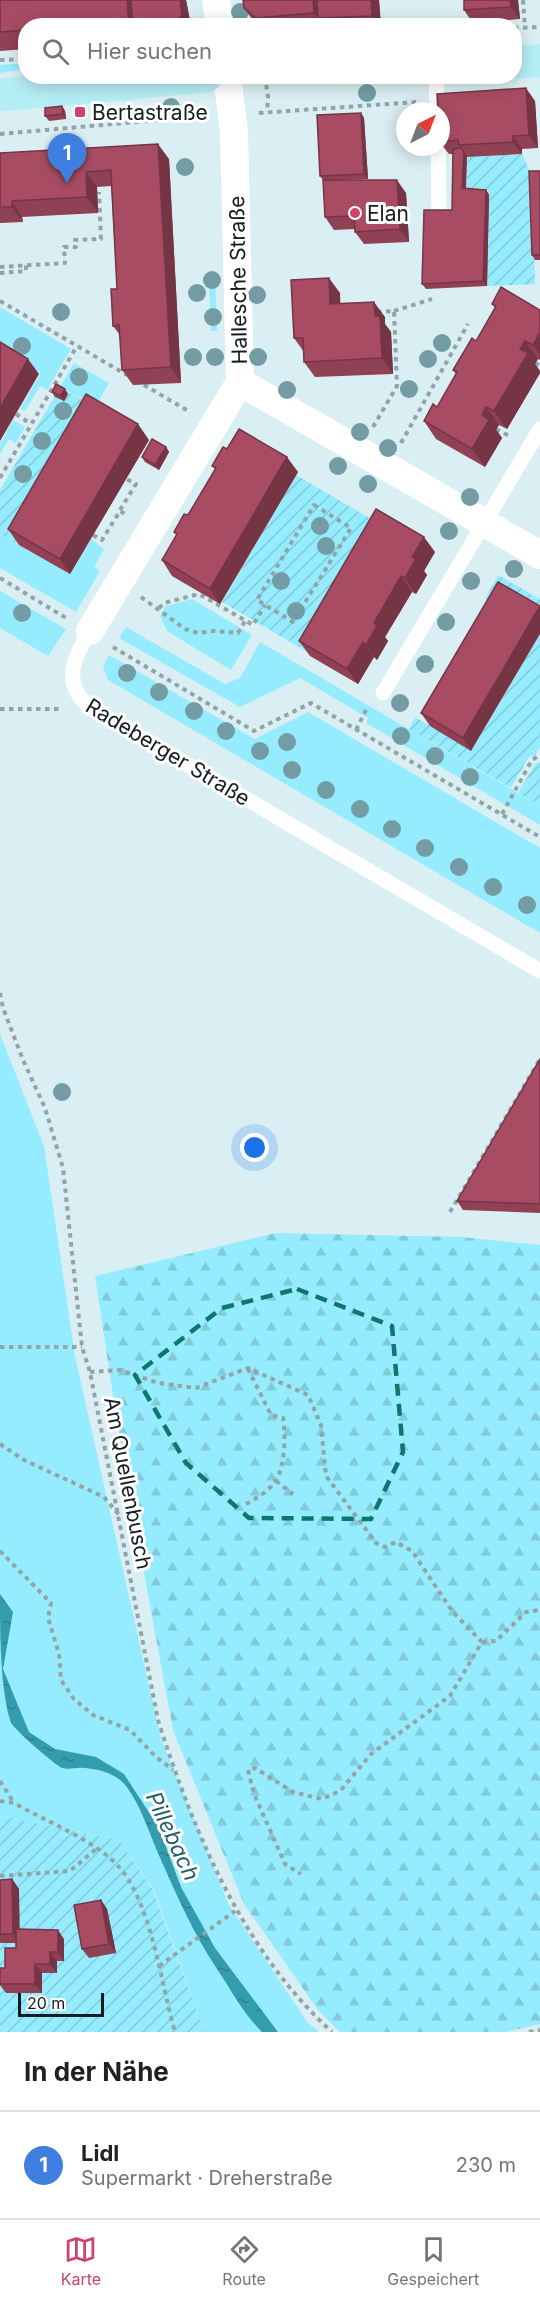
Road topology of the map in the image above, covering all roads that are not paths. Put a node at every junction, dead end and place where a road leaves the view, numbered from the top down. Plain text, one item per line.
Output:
1 (216, 0) edge
2 (219, 18) edge
3 (540, 60) edge
4 (522, 61) edge
5 (119, 84) edge
6 (228, 84) edge
7 (436, 84) edge
8 (0, 95) edge
9 (437, 102) edge
10 (438, 156) edge
11 (439, 211) edge
12 (240, 382) junction
13 (540, 429) edge
14 (484, 524) junction
15 (540, 555) edge
16 (90, 631) joint
17 (383, 693) dead end
18 (540, 971) edge

1 - 2 street
3 - 4 main road
5 - 8 main road
6 - 12 street, Hallesche Straße
7 - 9 lane
10 - 11 lane
12 - 14 street, Hallesche Straße
12 - 16 street, Radeberger Straße
13 - 14 lane
14 - 15 street, Hallesche Straße
14 - 17 lane
16 - 18 lane, Radeberger Straße

